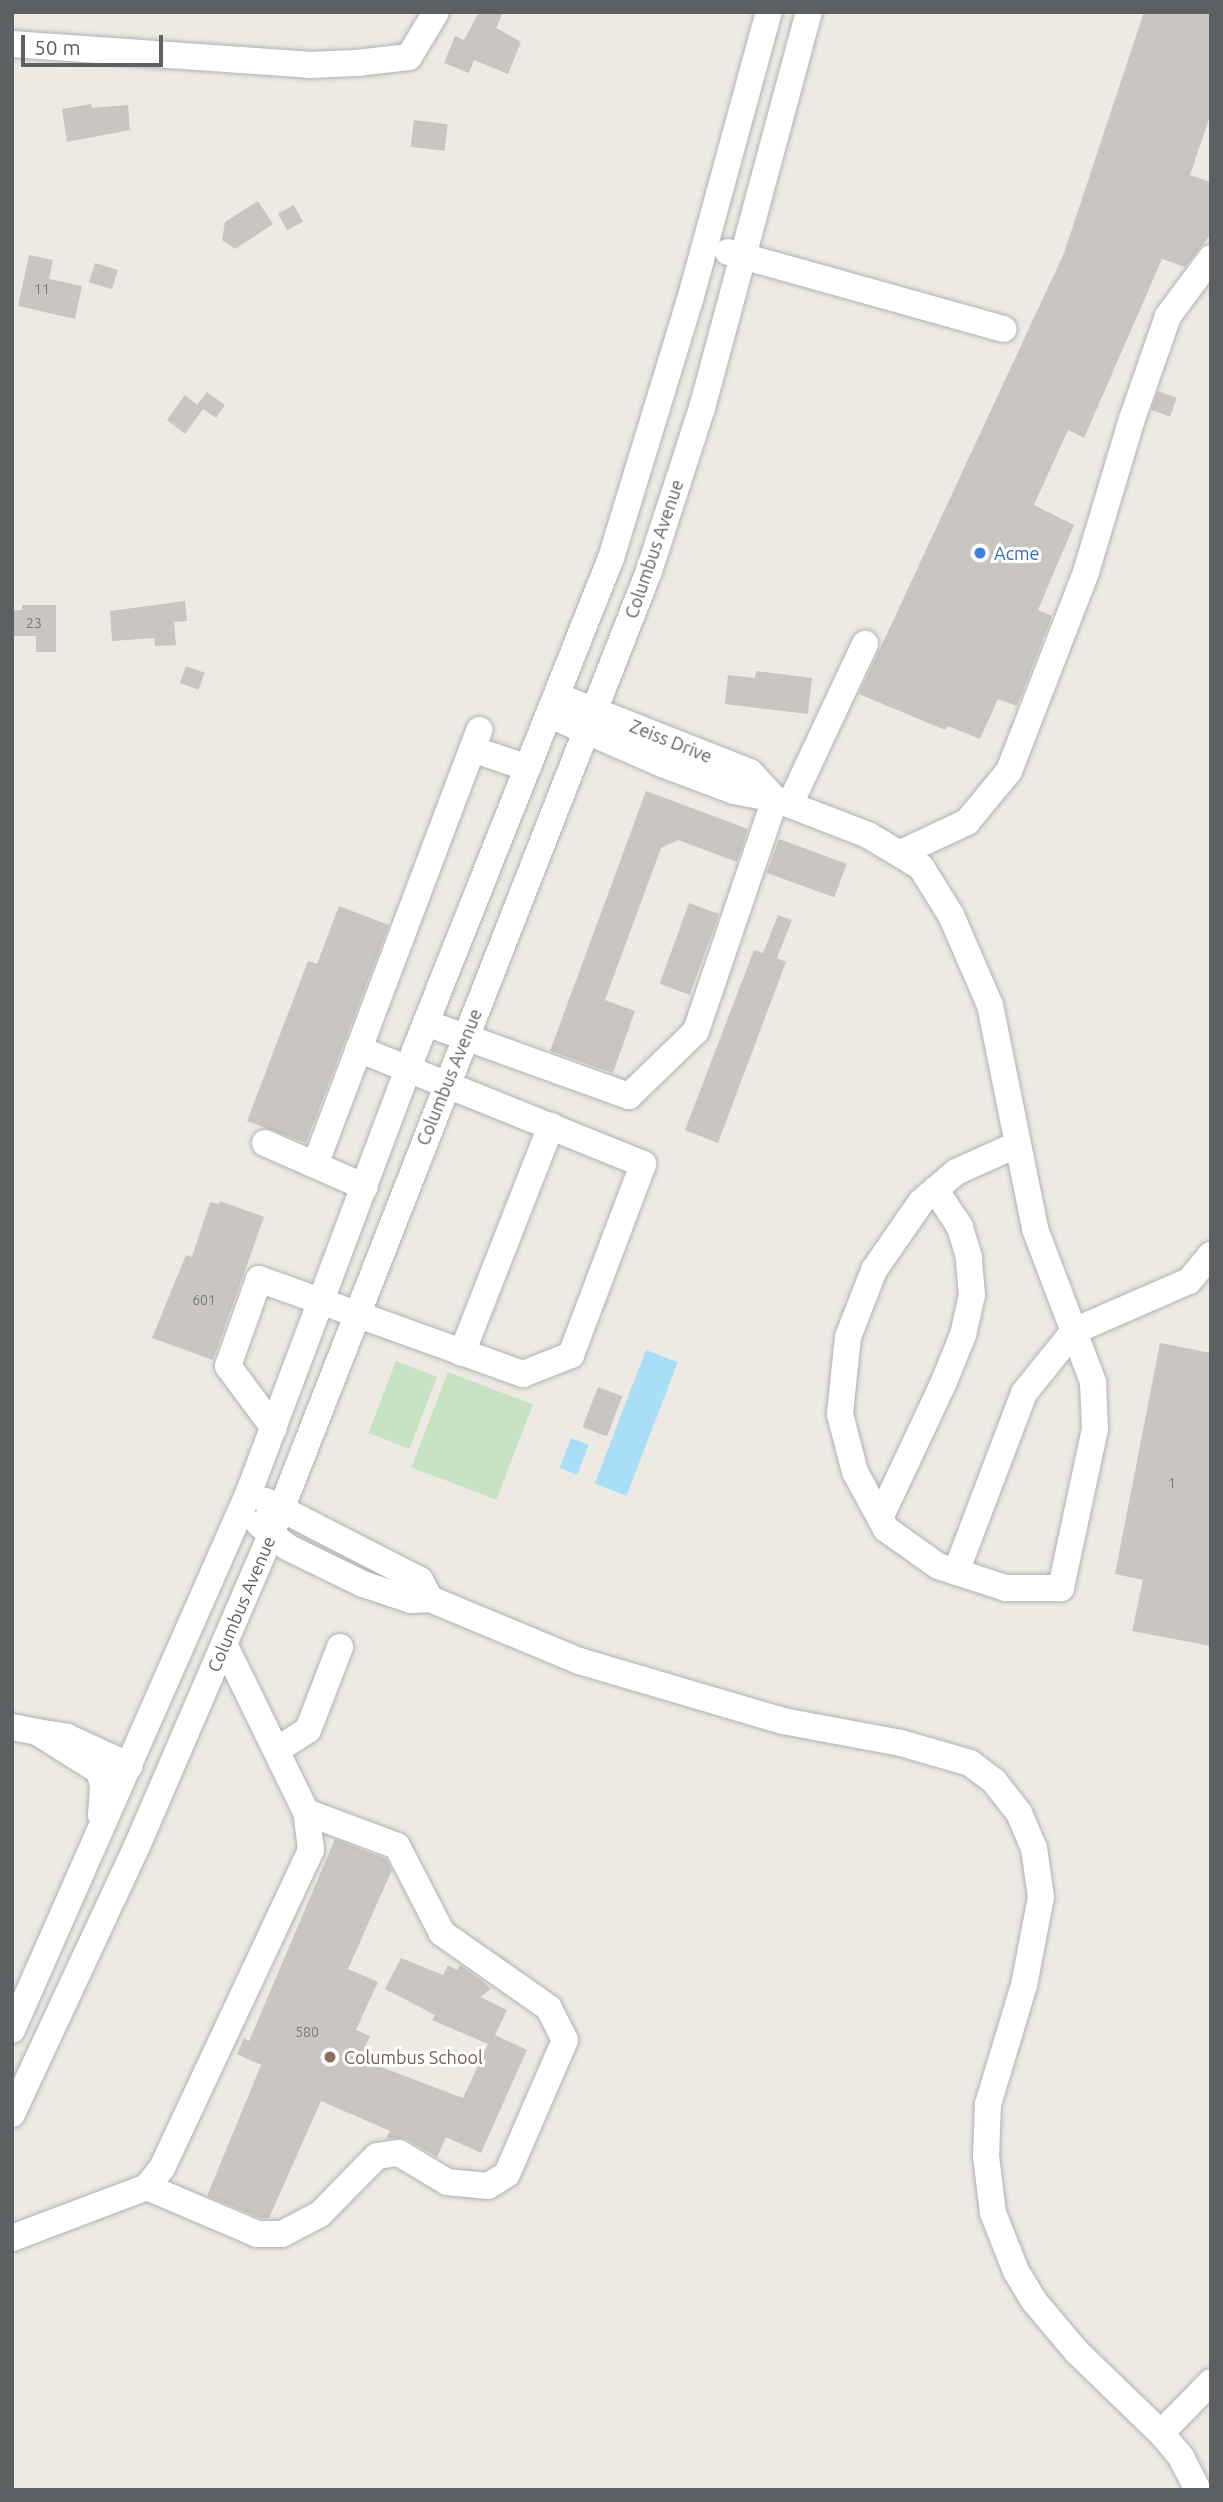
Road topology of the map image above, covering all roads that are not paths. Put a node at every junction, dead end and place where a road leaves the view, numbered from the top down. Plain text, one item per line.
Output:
1 (436, 12) edge
2 (769, 12) edge
3 (809, 12) edge
4 (12, 44) edge
5 (703, 253) junction
6 (1211, 258) edge
7 (742, 264) junction
8 (1000, 336) dead end
9 (865, 645) dead end
10 (553, 705) junction
11 (591, 721) junction
12 (528, 768) junction
13 (782, 802) junction
14 (903, 852) junction
15 (426, 1023) junction
16 (465, 1037) junction
17 (358, 1049) junction
18 (408, 1069) junction
19 (447, 1086) junction
20 (551, 1126) junction
21 (265, 1143) dead end
22 (1016, 1145) junction
23 (315, 1165) junction
24 (365, 1187) junction
25 (935, 1189) junction
26 (1211, 1255) edge
27 (322, 1302) junction
28 (356, 1315) junction
29 (1074, 1331) junction
30 (462, 1353) junction
31 (274, 1428) junction
32 (245, 1501) junction
33 (281, 1509) junction
34 (880, 1518) junction
35 (271, 1535) junction
36 (956, 1572) junction
37 (430, 1599) junction
38 (224, 1644) junction
39 (340, 1647) dead end
40 (167, 1683) junction
41 (200, 1700) junction
42 (24, 1730) edge
43 (277, 1751) junction
44 (130, 1766) junction
45 (306, 1812) junction
46 (99, 1834) junction
47 (12, 2030) edge
48 (12, 2113) edge
49 (146, 2187) junction
50 (12, 2238) edge
51 (1211, 2382) edge
52 (1161, 2433) junction
53 (1198, 2490) edge

1 - 4 street
2 - 5 street, Columbus Avenue
3 - 7 street, Columbus Avenue
5 - 7 street
5 - 10 street, Columbus Avenue
6 - 14 street
7 - 8 street
7 - 11 street, Columbus Avenue
9 - 13 street
10 - 11 street, Zeiss Drive
10 - 12 street, Columbus Avenue
11 - 13 street, Zeiss Drive
11 - 16 street, Columbus Avenue
12 - 15 street, Columbus Avenue
12 - 17 street
13 - 14 street, Zeiss Drive
13 - 16 street
14 - 22 street
15 - 16 street
15 - 18 street, Columbus Avenue
16 - 19 street, Columbus Avenue
17 - 18 street
17 - 23 street
18 - 19 street
18 - 24 street, Columbus Avenue
19 - 20 street
19 - 28 street, Columbus Avenue
20 - 30 street
20 - 30 street
21 - 23 street
22 - 25 street
22 - 29 street
23 - 24 street
24 - 27 street, Columbus Avenue
25 - 34 street
25 - 34 street
26 - 29 street
27 - 28 street
27 - 31 street, Columbus Avenue
27 - 31 street
28 - 30 street
28 - 33 street, Columbus Avenue
29 - 36 street
29 - 36 street
31 - 32 street, Columbus Avenue
32 - 33 street
32 - 35 street
32 - 40 street, Columbus Avenue
33 - 35 street, Columbus Avenue
33 - 37 street
34 - 36 street
35 - 37 street
35 - 38 street, Columbus Avenue
37 - 52 street
38 - 41 street, Columbus Avenue
38 - 43 street
39 - 43 street
40 - 41 street
40 - 44 street, Columbus Avenue
41 - 48 street, Columbus Avenue
42 - 44 street
42 - 46 street
43 - 45 street
44 - 46 street, Columbus Avenue
45 - 49 street
45 - 49 street
46 - 47 street, Columbus Avenue
49 - 50 street
51 - 52 street
52 - 53 street

